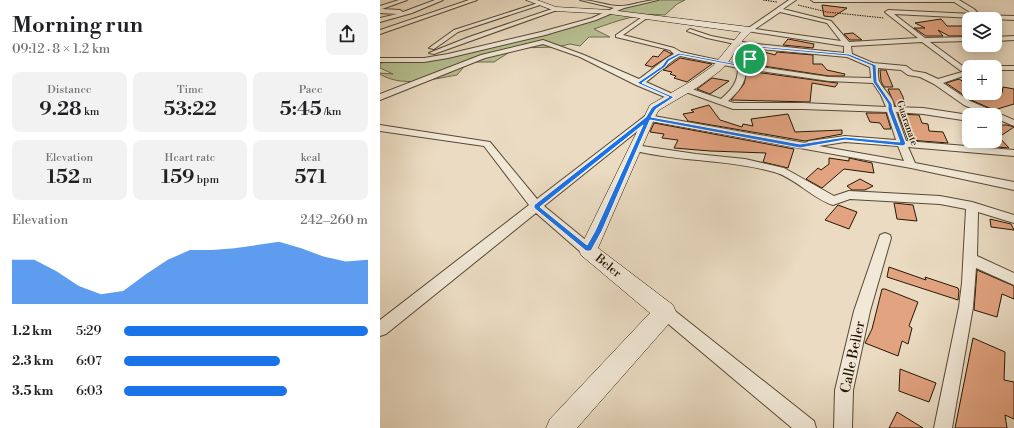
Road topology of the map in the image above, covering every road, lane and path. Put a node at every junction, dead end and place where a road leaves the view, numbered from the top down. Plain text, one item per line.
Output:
1 (404, 0) edge
2 (440, 0) edge
3 (474, 0) edge
4 (530, 0) edge
5 (582, 0) edge
6 (627, 0) edge
7 (655, 0) edge
8 (763, 0) edge
9 (814, 0) edge
10 (874, 0) edge
11 (955, 0) edge
12 (795, 2) edge
13 (636, 3) junction
14 (540, 4) junction
15 (781, 6) junction
16 (619, 8) junction
17 (380, 9) edge
18 (557, 9) junction
19 (410, 12) junction
20 (610, 12) junction
21 (889, 12) junction
22 (972, 12) edge
23 (435, 14) junction
24 (645, 17) junction
25 (962, 17) edge
26 (884, 18) dead end
27 (1002, 18) edge
28 (1014, 18) edge
29 (380, 20) edge
30 (690, 30) dead end
31 (749, 30) junction
32 (380, 32) edge
33 (1002, 38) edge
34 (1014, 38) edge
35 (962, 39) edge
36 (924, 40) junction
37 (736, 43) junction
38 (847, 44) junction
39 (758, 47) junction
40 (679, 54) junction
41 (849, 55) junction
42 (380, 60) edge
43 (414, 60) junction
44 (723, 63) junction
45 (872, 65) junction
46 (742, 66) junction
47 (962, 68) edge
48 (1002, 68) edge
49 (1014, 68) edge
50 (962, 71) edge
51 (875, 82) junction
52 (937, 82) junction
53 (639, 83) junction
54 (686, 89) junction
55 (380, 97) edge
56 (672, 97) junction
57 (722, 102) junction
58 (979, 108) edge
59 (890, 110) junction
60 (962, 117) edge
61 (648, 118) junction
62 (1002, 118) edge
63 (1014, 123) edge
64 (380, 128) edge
65 (903, 144) junction
66 (800, 146) junction
67 (635, 148) junction
68 (1014, 153) edge
69 (911, 165) junction
70 (1014, 186) edge
71 (536, 206) junction
72 (972, 206) junction
73 (1014, 219) edge
74 (885, 238) dead end
75 (588, 250) junction
76 (970, 259) junction
77 (1014, 279) edge
78 (665, 312) junction
79 (380, 329) edge
80 (559, 428) edge
81 (807, 428) edge
82 (843, 428) edge
83 (943, 428) edge

1 - 17 street
2 - 19 street
3 - 23 street
4 - 14 main road
5 - 16 street
6 - 13 street
7 - 13 street
8 - 15 path
9 - 10 street
10 - 11 street
10 - 21 street
11 - 22 street
12 - 15 street
12 - 26 path
13 - 16 street
14 - 18 main road
14 - 43 street
15 - 31 street
15 - 38 street
16 - 20 street
17 - 19 street
18 - 20 main road
18 - 43 street
19 - 23 street
19 - 29 street
20 - 24 main road
20 - 43 street
21 - 25 street
21 - 36 street
23 - 32 street
24 - 31 main road
24 - 40 street
27 - 28 street
30 - 37 street
31 - 37 main road
31 - 38 street
33 - 34 street
35 - 36 street
36 - 38 street
36 - 47 street
37 - 39 street
37 - 44 main road
38 - 41 street
39 - 41 street
39 - 46 street
40 - 44 street
40 - 53 street
41 - 45 street
42 - 43 street
44 - 46 street
44 - 54 main road
45 - 51 street, Guaranate
45 - 52 street
46 - 51 street
46 - 57 street
48 - 49 street
50 - 52 street
51 - 59 street, Guaranate
52 - 58 street
53 - 55 street
53 - 56 street
54 - 56 main road
54 - 57 street
56 - 61 main road
57 - 59 street
59 - 60 street
59 - 65 street, Guaranate
61 - 66 street
61 - 67 main road
61 - 71 street
62 - 63 street
64 - 71 street, Beler
65 - 66 street
65 - 68 street
65 - 69 street, Guaranate
66 - 69 street
67 - 72 street
67 - 75 main road
69 - 70 street
71 - 75 street, Beler
71 - 79 street
72 - 73 street
72 - 76 street
74 - 82 street, Calle Beller
75 - 78 main road, Beler
76 - 77 street
76 - 83 street
78 - 80 main road
78 - 81 street, Beler

